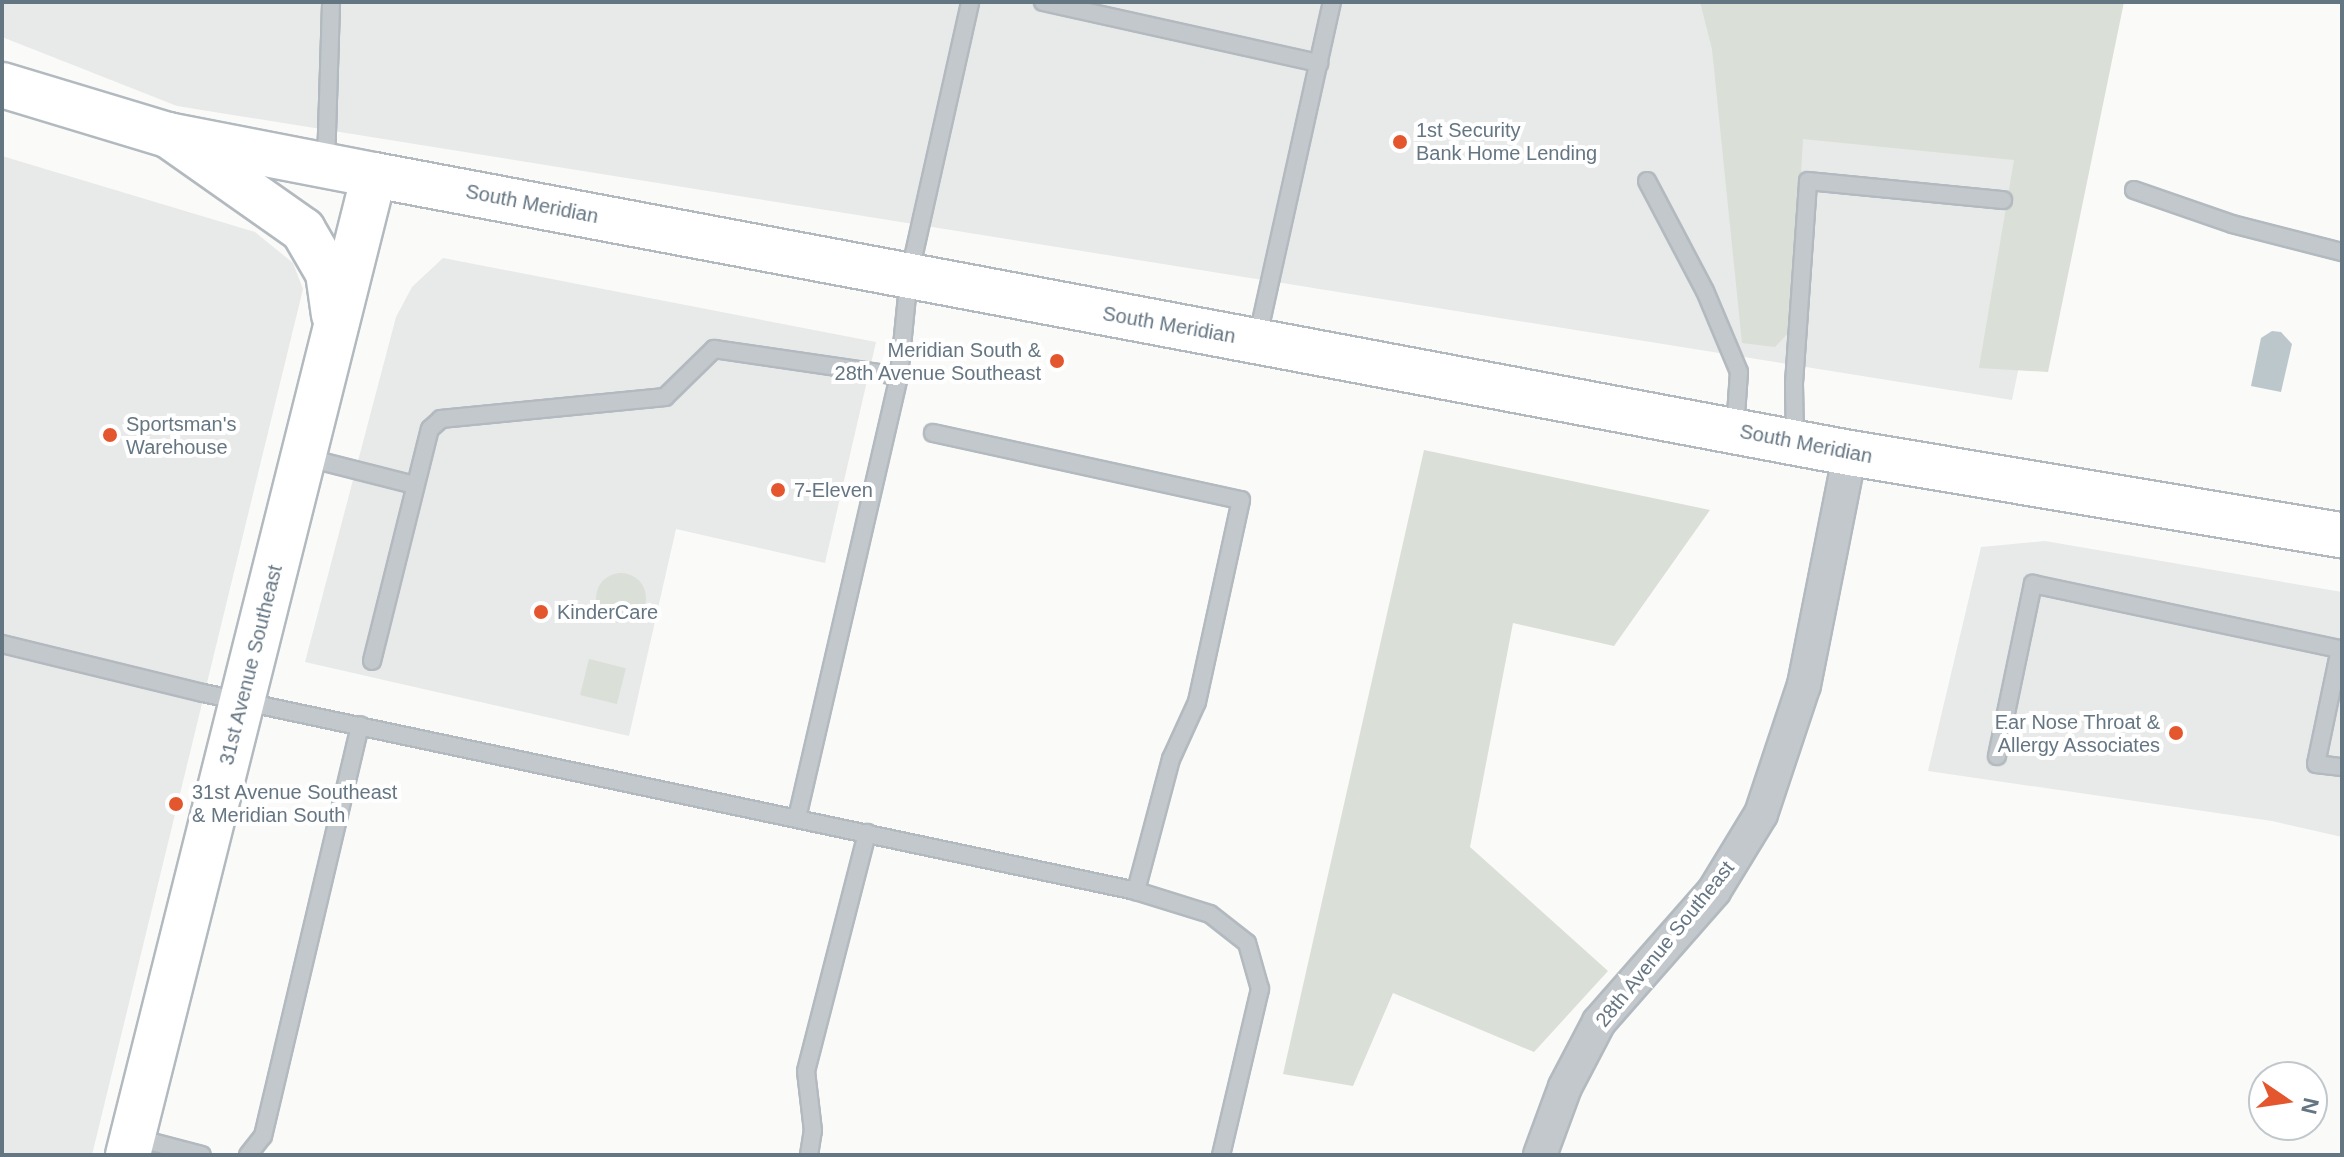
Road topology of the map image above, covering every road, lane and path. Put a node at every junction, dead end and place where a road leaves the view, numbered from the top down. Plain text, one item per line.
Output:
1 (331, 2) edge
2 (970, 2) edge
3 (1043, 2) edge
4 (1332, 2) edge
5 (1319, 63) junction
6 (2, 85) edge
7 (168, 135) junction
8 (326, 165) junction
9 (374, 175) junction
10 (1647, 181) dead end
11 (2134, 190) dead end
12 (2003, 200) dead end
13 (2342, 252) edge
14 (909, 276) junction
15 (335, 330) junction
16 (1257, 342) junction
17 (899, 376) junction
18 (1735, 430) junction
19 (933, 433) dead end
20 (1795, 442) junction
21 (1850, 453) junction
22 (304, 457) junction
23 (415, 485) junction
24 (2342, 535) edge
25 (2, 644) edge
26 (372, 661) dead end
27 (242, 700) junction
28 (360, 725) junction
29 (1997, 756) dead end
30 (2342, 767) edge
31 (797, 818) junction
32 (867, 833) junction
33 (1136, 891) junction
34 (130, 1146) edge
35 (202, 1155) edge
36 (248, 1155) edge
37 (809, 1155) edge
38 (1221, 1155) edge
39 (1540, 1155) edge

1 - 8 lane
2 - 14 lane
3 - 5 lane
4 - 5 lane
5 - 16 lane
6 - 7 main road, South Meridian
7 - 8 main road, South Meridian
7 - 15 main road
8 - 9 main road, South Meridian
9 - 14 main road, South Meridian
9 - 15 main road, 31st Avenue Southeast
10 - 18 lane
11 - 13 lane
12 - 20 lane
14 - 16 main road, South Meridian
14 - 17 lane
15 - 22 main road, 31st Avenue Southeast
16 - 18 main road, South Meridian
17 - 23 lane
17 - 31 lane
18 - 20 main road, South Meridian
19 - 33 lane
20 - 21 main road, South Meridian
21 - 24 main road, South Meridian
21 - 39 street, 28th Avenue Southeast
22 - 23 lane
22 - 27 main road, 31st Avenue Southeast
23 - 26 lane
25 - 27 lane
27 - 28 lane
27 - 34 main road, 31st Avenue Southeast
28 - 31 lane
28 - 36 lane
29 - 30 lane
31 - 32 lane
32 - 33 lane
32 - 37 lane
33 - 38 lane
34 - 35 lane

